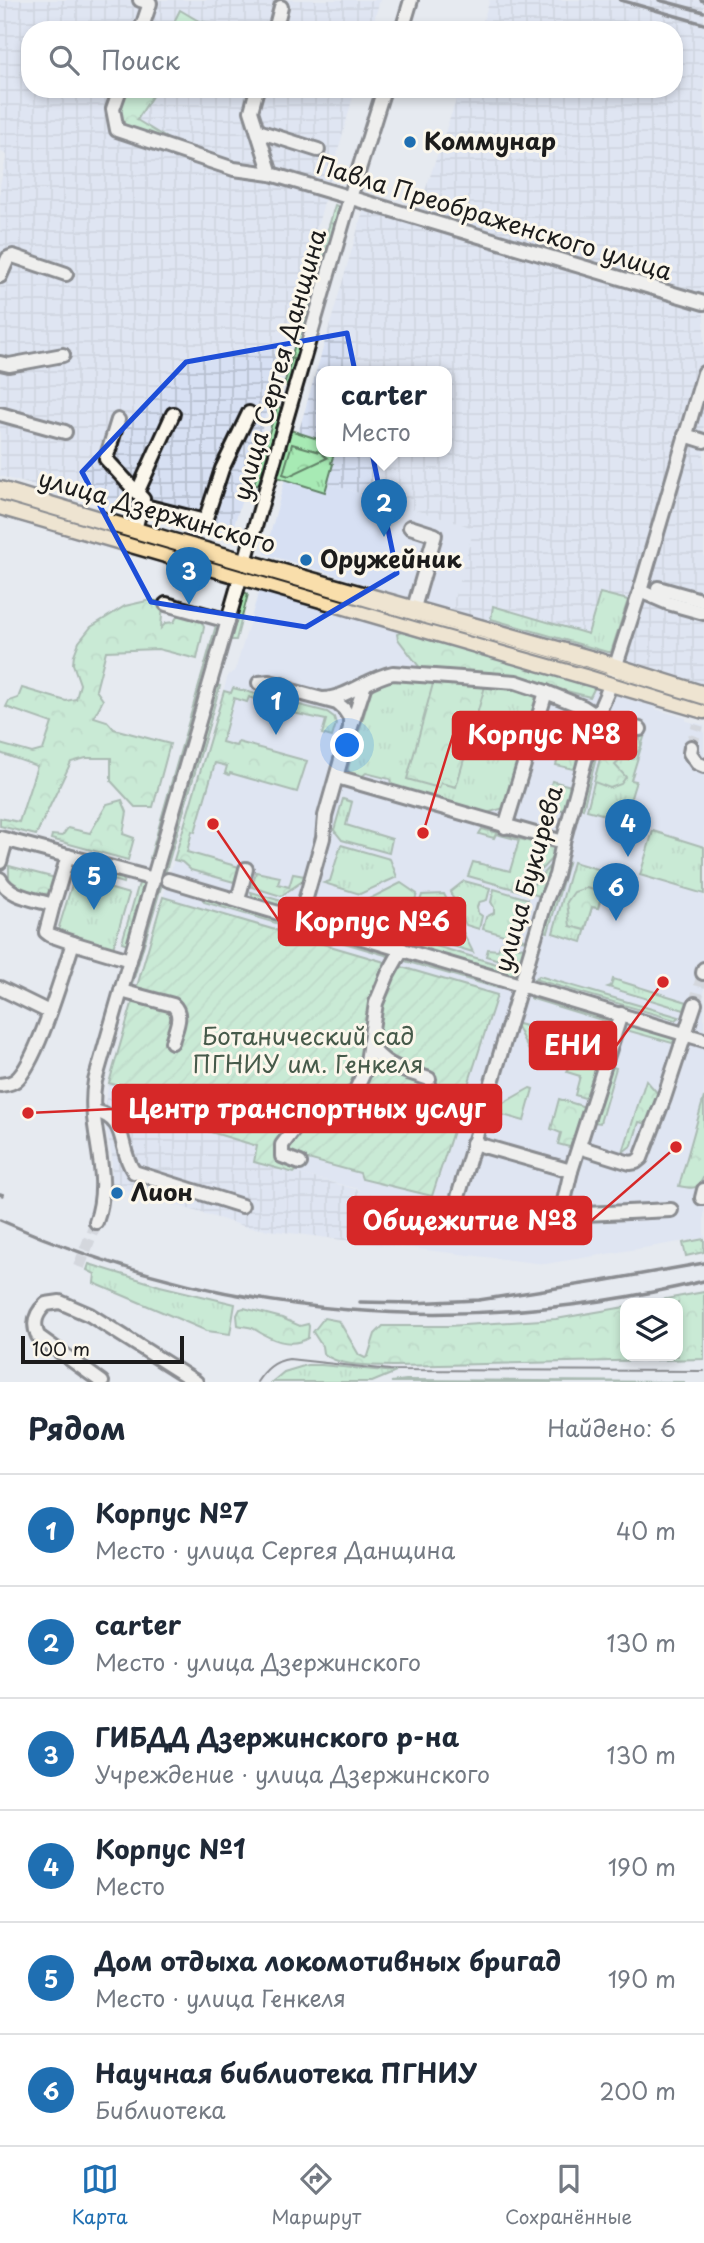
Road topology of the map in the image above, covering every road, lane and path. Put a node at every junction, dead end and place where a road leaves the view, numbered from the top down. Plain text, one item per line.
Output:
1 (411, 0) edge
2 (149, 1) edge
3 (281, 7) dead end
4 (143, 21) edge
5 (277, 21) edge
6 (405, 21) edge
7 (117, 98) edge
8 (255, 98) edge
9 (381, 98) edge
10 (258, 131) junction
11 (318, 150) dead end
12 (271, 174) junction
13 (350, 198) junction
14 (66, 274) dead end
15 (0, 276) edge
16 (704, 303) edge
17 (63, 355) dead end
18 (0, 363) edge
19 (704, 373) edge
20 (248, 413) dead end
21 (173, 414) dead end
22 (0, 415) edge
23 (118, 420) dead end
24 (65, 432) dead end
25 (685, 435) junction
26 (704, 441) edge
27 (0, 490) edge
28 (139, 499) junction
29 (0, 506) edge
30 (410, 527) dead end
31 (135, 530) junction
32 (243, 569) junction
33 (658, 587) dead end
34 (640, 591) junction
35 (704, 601) edge
36 (166, 604) dead end
37 (704, 613) edge
38 (411, 618) junction
39 (228, 621) junction
40 (260, 679) dead end
41 (611, 681) junction
42 (365, 684) junction
43 (546, 692) junction
44 (704, 695) edge
45 (323, 699) junction
46 (704, 710) edge
47 (597, 716) junction
48 (351, 728) junction
49 (640, 729) dead end
50 (691, 747) dead end
51 (704, 766) edge
52 (337, 777) junction
53 (505, 827) junction
54 (3, 839) edge
55 (563, 842) junction
56 (68, 856) junction
57 (0, 862) edge
58 (246, 869) dead end
59 (0, 878) edge
60 (155, 879) junction
61 (168, 880) dead end
62 (238, 900) junction
63 (53, 905) junction
64 (300, 919) junction
65 (73, 943) junction
66 (402, 949) junction
67 (130, 960) junction
68 (521, 985) junction
69 (0, 988) edge
70 (121, 990) junction
71 (695, 1004) tunnel mouth
72 (49, 1012) junction
73 (621, 1014) junction
74 (686, 1034) junction
75 (704, 1040) edge
76 (172, 1042) dead end
77 (369, 1044) junction
78 (391, 1066) junction
79 (366, 1068) junction
80 (429, 1079) dead end
81 (0, 1085) edge
82 (95, 1111) junction
83 (473, 1143) junction
84 (579, 1147) junction
85 (300, 1163) dead end
86 (571, 1171) junction
87 (458, 1197) dead end
88 (242, 1206) dead end
89 (671, 1210) dead end
90 (96, 1222) tunnel mouth
91 (102, 1382) edge
92 (197, 1382) edge

1 - 6 street
2 - 4 street
3 - 5 street
7 - 12 street, Павла Преображенского улица
8 - 10 street
9 - 13 street, улица Сергея Данщина
10 - 11 street
10 - 12 street
12 - 13 street, Павла Преображенского улица
13 - 16 street, Павла Преображенского улица
13 - 32 street, улица Сергея Данщина
14 - 15 street
17 - 18 street
19 - 25 street, улица Букирева
20 - 28 street
21 - 28 street
22 - 24 street
23 - 28 street
25 - 26 street
25 - 34 street, улица Букирева
27 - 31 main road, улица Дзержинского
28 - 31 street
29 - 32 main road, улица Дзержинского
30 - 38 street
31 - 32 main road, улица Дзержинского
32 - 38 main road, улица Дзержинского
32 - 39 street, улица Сергея Данщина
33 - 35 street
34 - 37 street
34 - 41 street, улица Букирева
36 - 39 street
38 - 41 main road, улица Дзержинского
39 - 60 street, улица Сергея Данщина
40 - 45 street
41 - 44 main road, улица Дзержинского
41 - 46 main road, улица Дзержинского
41 - 47 street, улица Букирева
42 - 43 street
42 - 45 street
42 - 48 street
43 - 47 street
43 - 53 street
45 - 48 street
47 - 49 street
47 - 55 street, улица Букирева
48 - 52 street
50 - 51 street
52 - 53 street
52 - 64 street
53 - 55 street
54 - 56 street
54 - 57 street
55 - 68 street, улица Букирева
56 - 60 street
56 - 63 street
58 - 62 street
59 - 63 street
60 - 67 street, улица Сергея Данщина
61 - 62 street
62 - 64 street
63 - 65 street
64 - 66 street
65 - 67 street
65 - 72 street
66 - 68 street
66 - 77 street
67 - 70 street, улица Сергея Данщина
68 - 73 street
68 - 83 street, улица Букирева
69 - 72 street
70 - 76 street
70 - 82 street, улица Сергея Данщина
71 - 74 street
72 - 81 street
73 - 74 street
73 - 84 street
74 - 75 street
74 - 84 street
77 - 78 street
77 - 79 street
78 - 79 street
78 - 80 street
79 - 85 street
82 - 88 street
82 - 90 street, улица Сергея Данщина
83 - 86 street
83 - 87 street, улица Букирева
84 - 86 street
86 - 89 street
91 - 92 street

